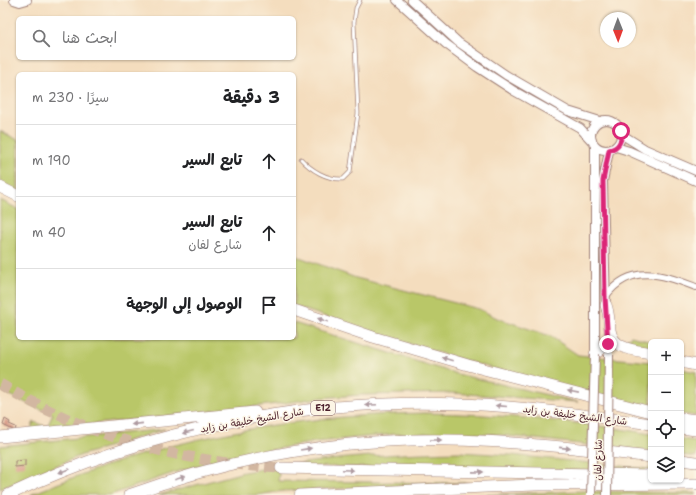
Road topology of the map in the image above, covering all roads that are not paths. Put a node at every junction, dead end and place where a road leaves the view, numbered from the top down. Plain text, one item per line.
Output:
1 (14, 0) edge
2 (27, 0) edge
3 (360, 0) edge
4 (397, 0) edge
5 (412, 0) edge
6 (600, 121) junction
7 (621, 134) junction
8 (593, 143) junction
9 (612, 149) junction
10 (302, 159) dead end
11 (696, 170) edge
12 (696, 181) edge
13 (0, 187) edge
14 (16, 195) edge
15 (696, 287) edge
16 (606, 301) junction
17 (296, 311) edge
18 (611, 347) junction
19 (648, 352) edge
20 (595, 354) junction
21 (684, 363) edge
22 (696, 365) edge
23 (316, 408) junction
24 (648, 411) edge
25 (684, 418) edge
26 (696, 420) edge
27 (648, 424) edge
28 (684, 428) edge
29 (696, 430) edge
30 (0, 437) edge
31 (648, 457) edge
32 (684, 460) edge
33 (696, 462) edge
34 (281, 468) tunnel mouth
35 (648, 475) edge
36 (684, 477) edge
37 (696, 478) edge
38 (696, 484) edge
39 (8, 495) edge
40 (129, 495) edge
41 (300, 495) edge
42 (591, 495) edge
43 (607, 495) edge

1 - 2 street
3 - 10 lane
4 - 8 street
5 - 6 street
6 - 7 street
6 - 8 street
7 - 9 street
7 - 11 street
8 - 9 street
8 - 20 street, شارع لفان
9 - 12 street
9 - 16 street
13 - 14 highway
15 - 16 street
16 - 18 highway
24 -> 17 highway
18 - 19 highway
18 - 20 highway
18 - 43 street, شارع لفان, bridge
20 - 42 street, شارع لفان, bridge
21 - 22 highway
27 -> 23 highway, شارع الشيخ خليفة بن زايد / E12
23 -> 30 highway
23 -> 39 highway, شارع الشيخ خليفة بن زايد / E12
25 - 26 highway
28 - 29 highway
40 -> 31 highway
32 - 33 highway
34 -> 35 highway
36 - 37 highway
38 - 41 highway

